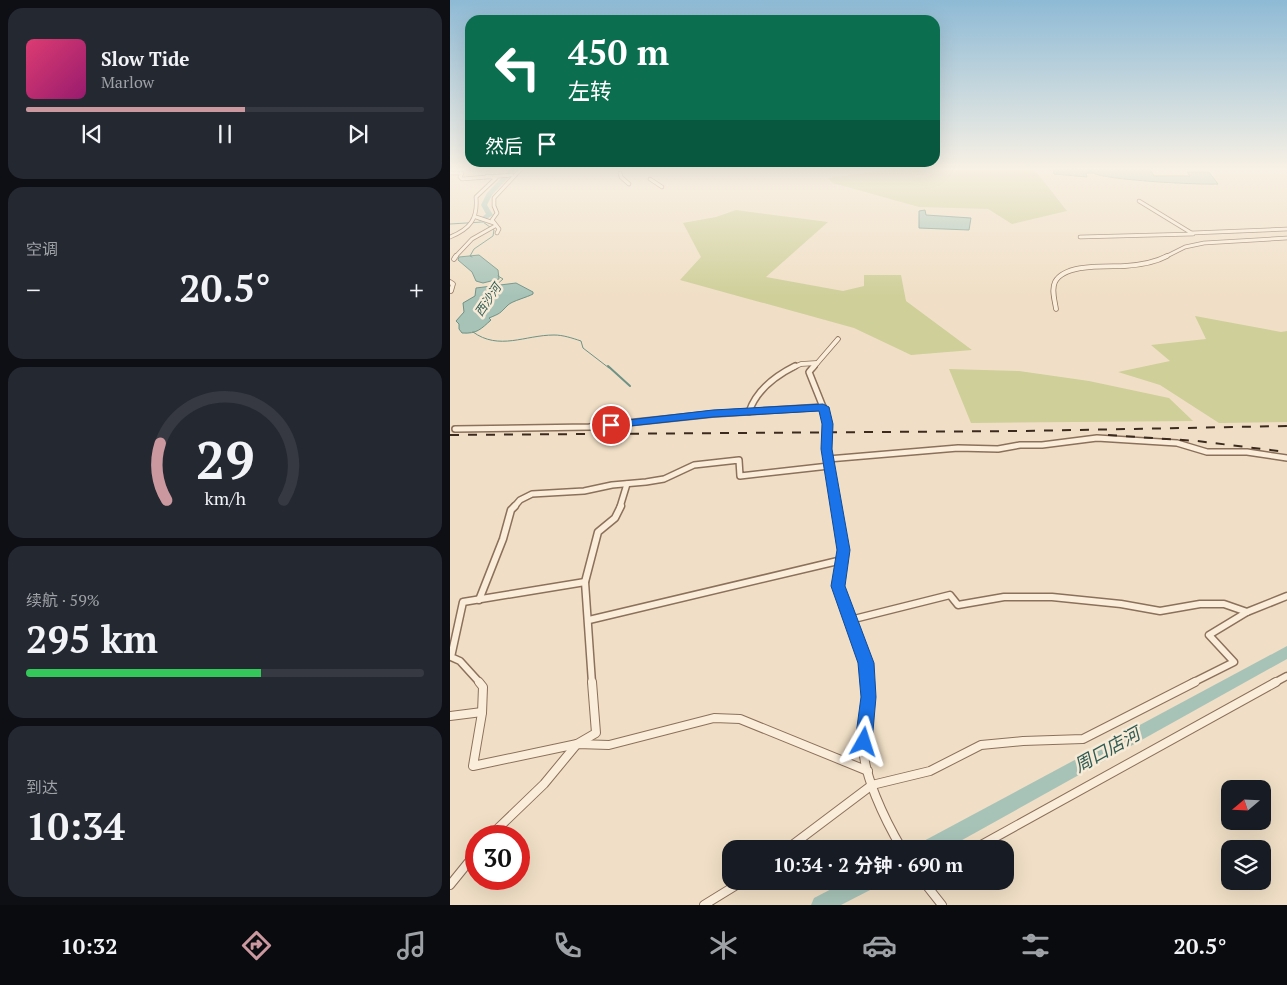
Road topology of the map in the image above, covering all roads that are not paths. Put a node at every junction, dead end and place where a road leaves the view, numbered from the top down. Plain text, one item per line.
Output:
1 (478, 211) edge
2 (496, 211) edge
3 (1156, 211) edge
4 (476, 217) junction
5 (495, 224) junction
6 (1287, 229) edge
7 (1192, 232) junction
8 (498, 233) dead end
9 (450, 237) edge
10 (1080, 237) dead end
11 (1287, 238) edge
12 (454, 259) dead end
13 (450, 282) edge
14 (451, 292) edge
15 (1056, 309) dead end
16 (838, 339) dead end
17 (817, 363) junction
18 (823, 407) junction
19 (749, 412) junction
20 (455, 429) dead end
21 (828, 458) junction
22 (1287, 458) edge
23 (829, 466) junction
24 (628, 484) junction
25 (842, 560) junction
26 (585, 582) junction
27 (1287, 596) edge
28 (479, 600) junction
29 (1247, 612) junction
30 (589, 620) junction
31 (850, 620) junction
32 (450, 657) edge
33 (1287, 676) edge
34 (482, 712) junction
35 (450, 716) edge
36 (577, 744) junction
37 (868, 771) junction
38 (872, 785) junction
39 (501, 825) edge
40 (799, 840) edge
41 (896, 840) edge
42 (990, 840) edge
43 (465, 867) edge
44 (450, 885) edge
45 (728, 890) edge
46 (930, 890) edge
47 (704, 905) edge
48 (942, 905) edge

1 - 4 street
2 - 5 street
3 - 7 street
4 - 5 street
4 - 9 street
5 - 8 street
5 - 12 street
6 - 7 street
7 - 10 street
11 - 15 street
13 - 14 street
16 - 17 street
17 - 18 street
17 - 19 street
18 - 19 street
18 - 21 street, bridge
19 - 20 street
21 - 22 street
21 - 23 street
23 - 24 street
23 - 25 street
24 - 26 street
24 - 28 street
25 - 30 street
25 - 31 street
26 - 28 street
26 - 30 street
27 - 29 street
28 - 32 street
29 - 31 street
29 - 38 street
30 - 36 street
31 - 37 street
32 - 34 street
33 - 42 street
34 - 35 street
34 - 36 street
36 - 37 street
36 - 39 street
37 - 38 street
38 - 40 street
38 - 41 street
43 - 44 street
45 - 47 street
46 - 48 street

